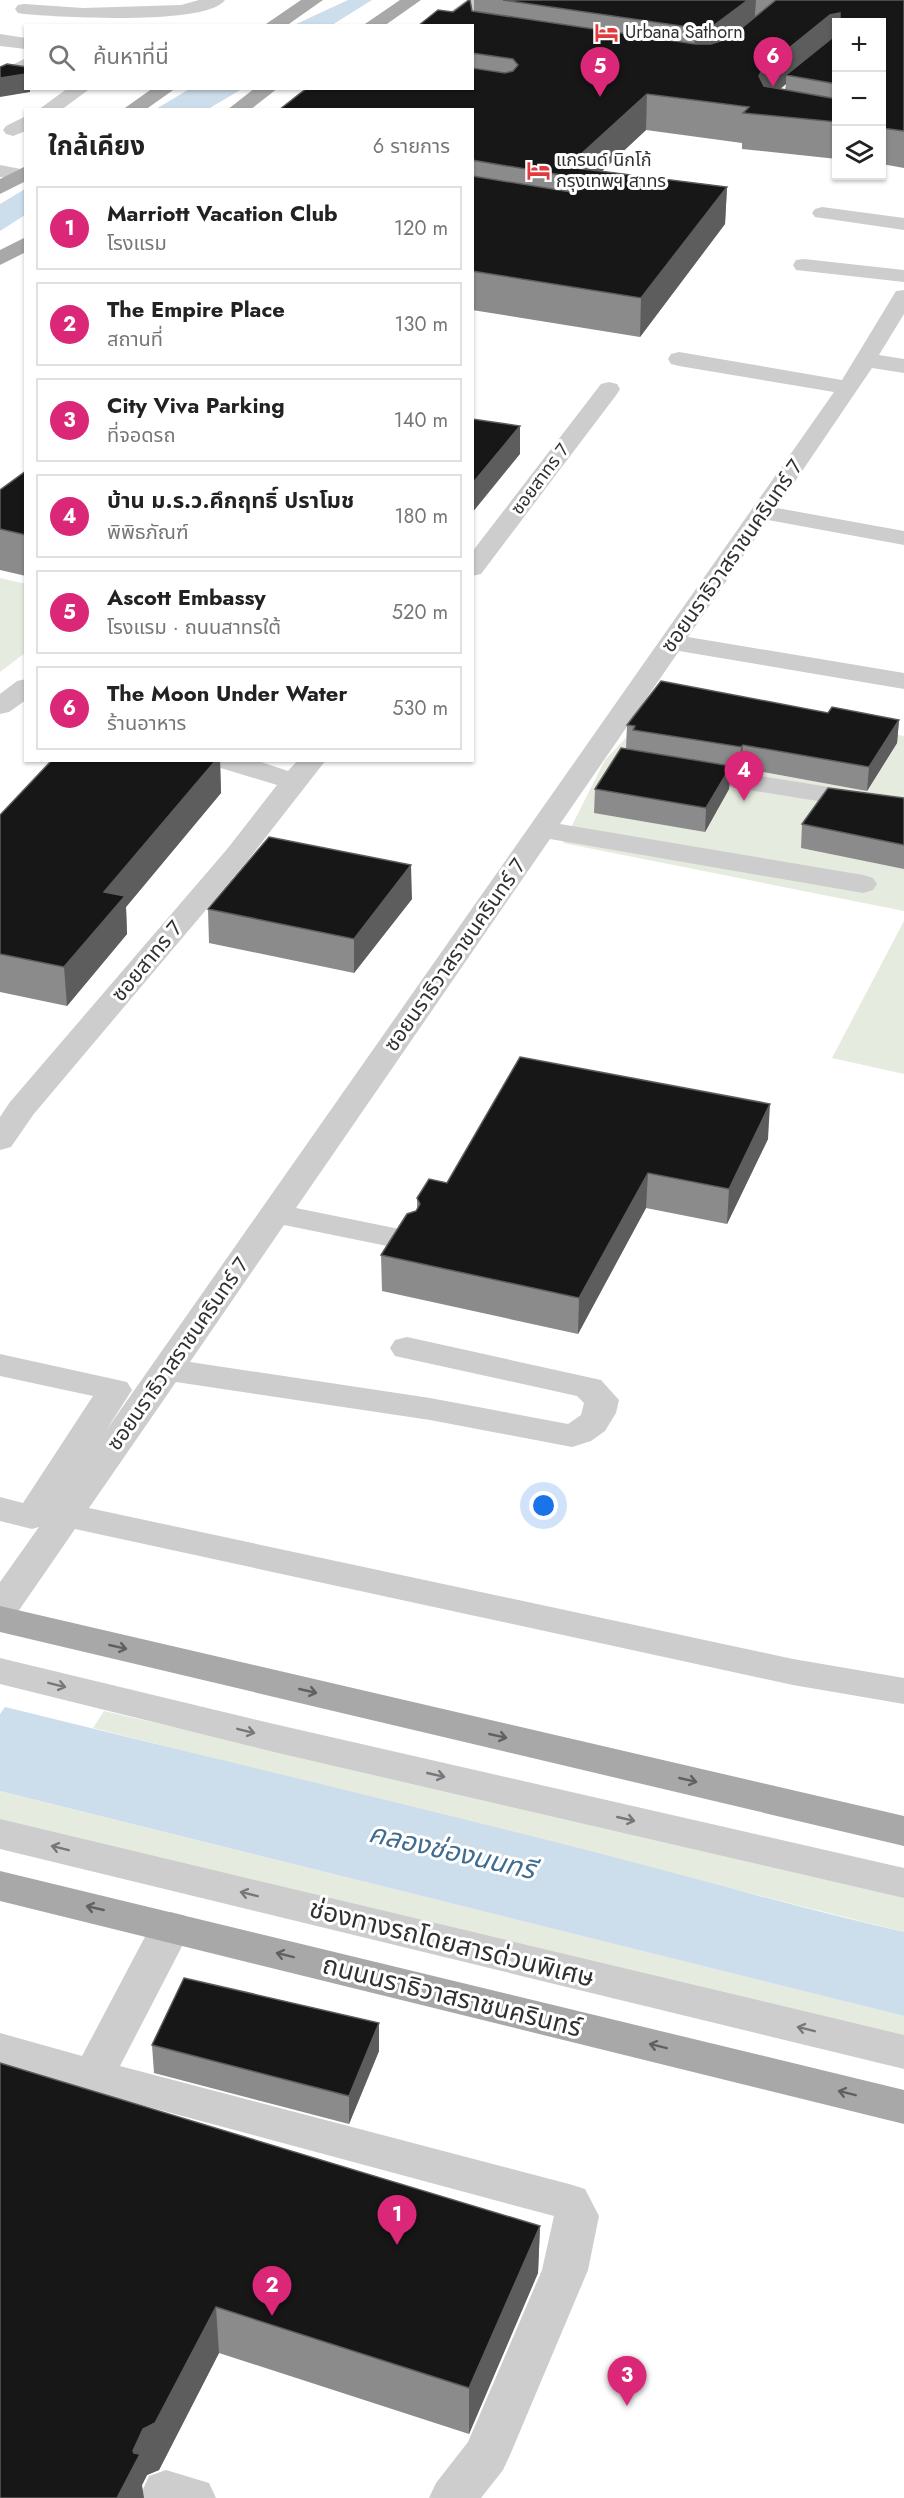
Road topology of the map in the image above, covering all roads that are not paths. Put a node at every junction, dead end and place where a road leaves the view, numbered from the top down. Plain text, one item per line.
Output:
1 (216, 0) edge
2 (314, 0) edge
3 (412, 0) edge
4 (448, 0) edge
5 (477, 2) edge
6 (15, 9) edge
7 (275, 24) edge
8 (374, 24) edge
9 (446, 24) edge
10 (0, 40) edge
11 (24, 44) edge
12 (24, 65) edge
13 (0, 79) edge
14 (79, 90) edge
15 (164, 90) edge
16 (266, 90) edge
17 (50, 108) edge
18 (134, 108) edge
19 (239, 108) edge
20 (0, 171) edge
21 (23, 174) edge
22 (0, 188) edge
23 (822, 213) dead end
24 (904, 224) edge
25 (24, 238) edge
26 (24, 244) edge
27 (0, 246) edge
28 (0, 259) edge
29 (804, 265) dead end
30 (904, 276) edge
31 (904, 296) edge
32 (679, 359) dead end
33 (865, 360) junction
34 (904, 366) edge
35 (848, 388) junction
36 (609, 389) dead end
37 (762, 512) junction
38 (904, 538) edge
39 (474, 566) edge
40 (672, 642) junction
41 (904, 681) edge
42 (238, 762) edge
43 (663, 769) edge
44 (303, 771) edge
45 (904, 807) edge
46 (542, 829) junction
47 (863, 884) dead end
48 (0, 1140) edge
49 (275, 1214) junction
50 (402, 1239) edge
51 (406, 1348) dead end
52 (0, 1365) edge
53 (167, 1370) junction
54 (0, 1509) edge
55 (66, 1515) junction
56 (0, 1610) edge
57 (0, 1620) edge
58 (0, 1671) edge
59 (904, 1691) edge
60 (904, 1831) edge
61 (0, 1834) edge
62 (904, 1883) edge
63 (0, 1886) edge
64 (171, 1927) junction
65 (0, 2050) edge
66 (904, 2052) edge
67 (93, 2076) junction
68 (904, 2106) edge
69 (163, 2498) edge
70 (192, 2498) edge
71 (453, 2498) edge

1 - 6 street
2 - 7 main road
3 - 8 main road
4 - 5 street
5 - 9 street
10 - 11 street
12 - 13 street
14 - 17 street
15 - 18 main road
16 - 19 main road
20 - 21 street
21 - 22 main road
23 - 24 street
25 - 27 main road
26 - 28 main road
29 - 30 street
31 - 33 street, ซอยนราธิวาสราชนครินทร์ 7
32 - 35 street
33 - 34 street
33 - 35 street, ซอยนราธิวาสราชนครินทร์ 7
35 - 37 street, ซอยนราธิวาสราชนครินทร์ 7
36 - 39 street, ซอยสาทร 7
37 - 38 street
37 - 40 street, ซอยนราธิวาสราชนครินทร์ 7
40 - 41 street
40 - 46 street, ซอยนราธิวาสราชนครินทร์ 7
42 - 44 street, ซอยสาทร 7
43 - 45 street
44 - 48 street, ซอยสาทร 7
46 - 47 street
46 - 49 street, ซอยนราธิวาสราชนครินทร์ 7
49 - 50 street
49 - 53 street, ซอยนราธิวาสราชนครินทร์ 7
51 - 53 street
52 - 54 street
53 - 55 street, ซอยนราธิวาสราชนครินทร์ 7
55 - 56 street, ซอยนราธิวาสราชนครินทร์ 7
55 - 59 street
57 -> 60 main road
58 -> 62 street
66 -> 61 street, ช่องทางรถโดยสารด่วนพิเศษ
64 -> 63 main road, ถนนนราธิวาสราชนครินทร์
64 - 67 street
68 -> 64 main road, ถนนนราธิวาสราชนครินทร์
65 - 67 street
67 - 71 street
69 - 70 street

